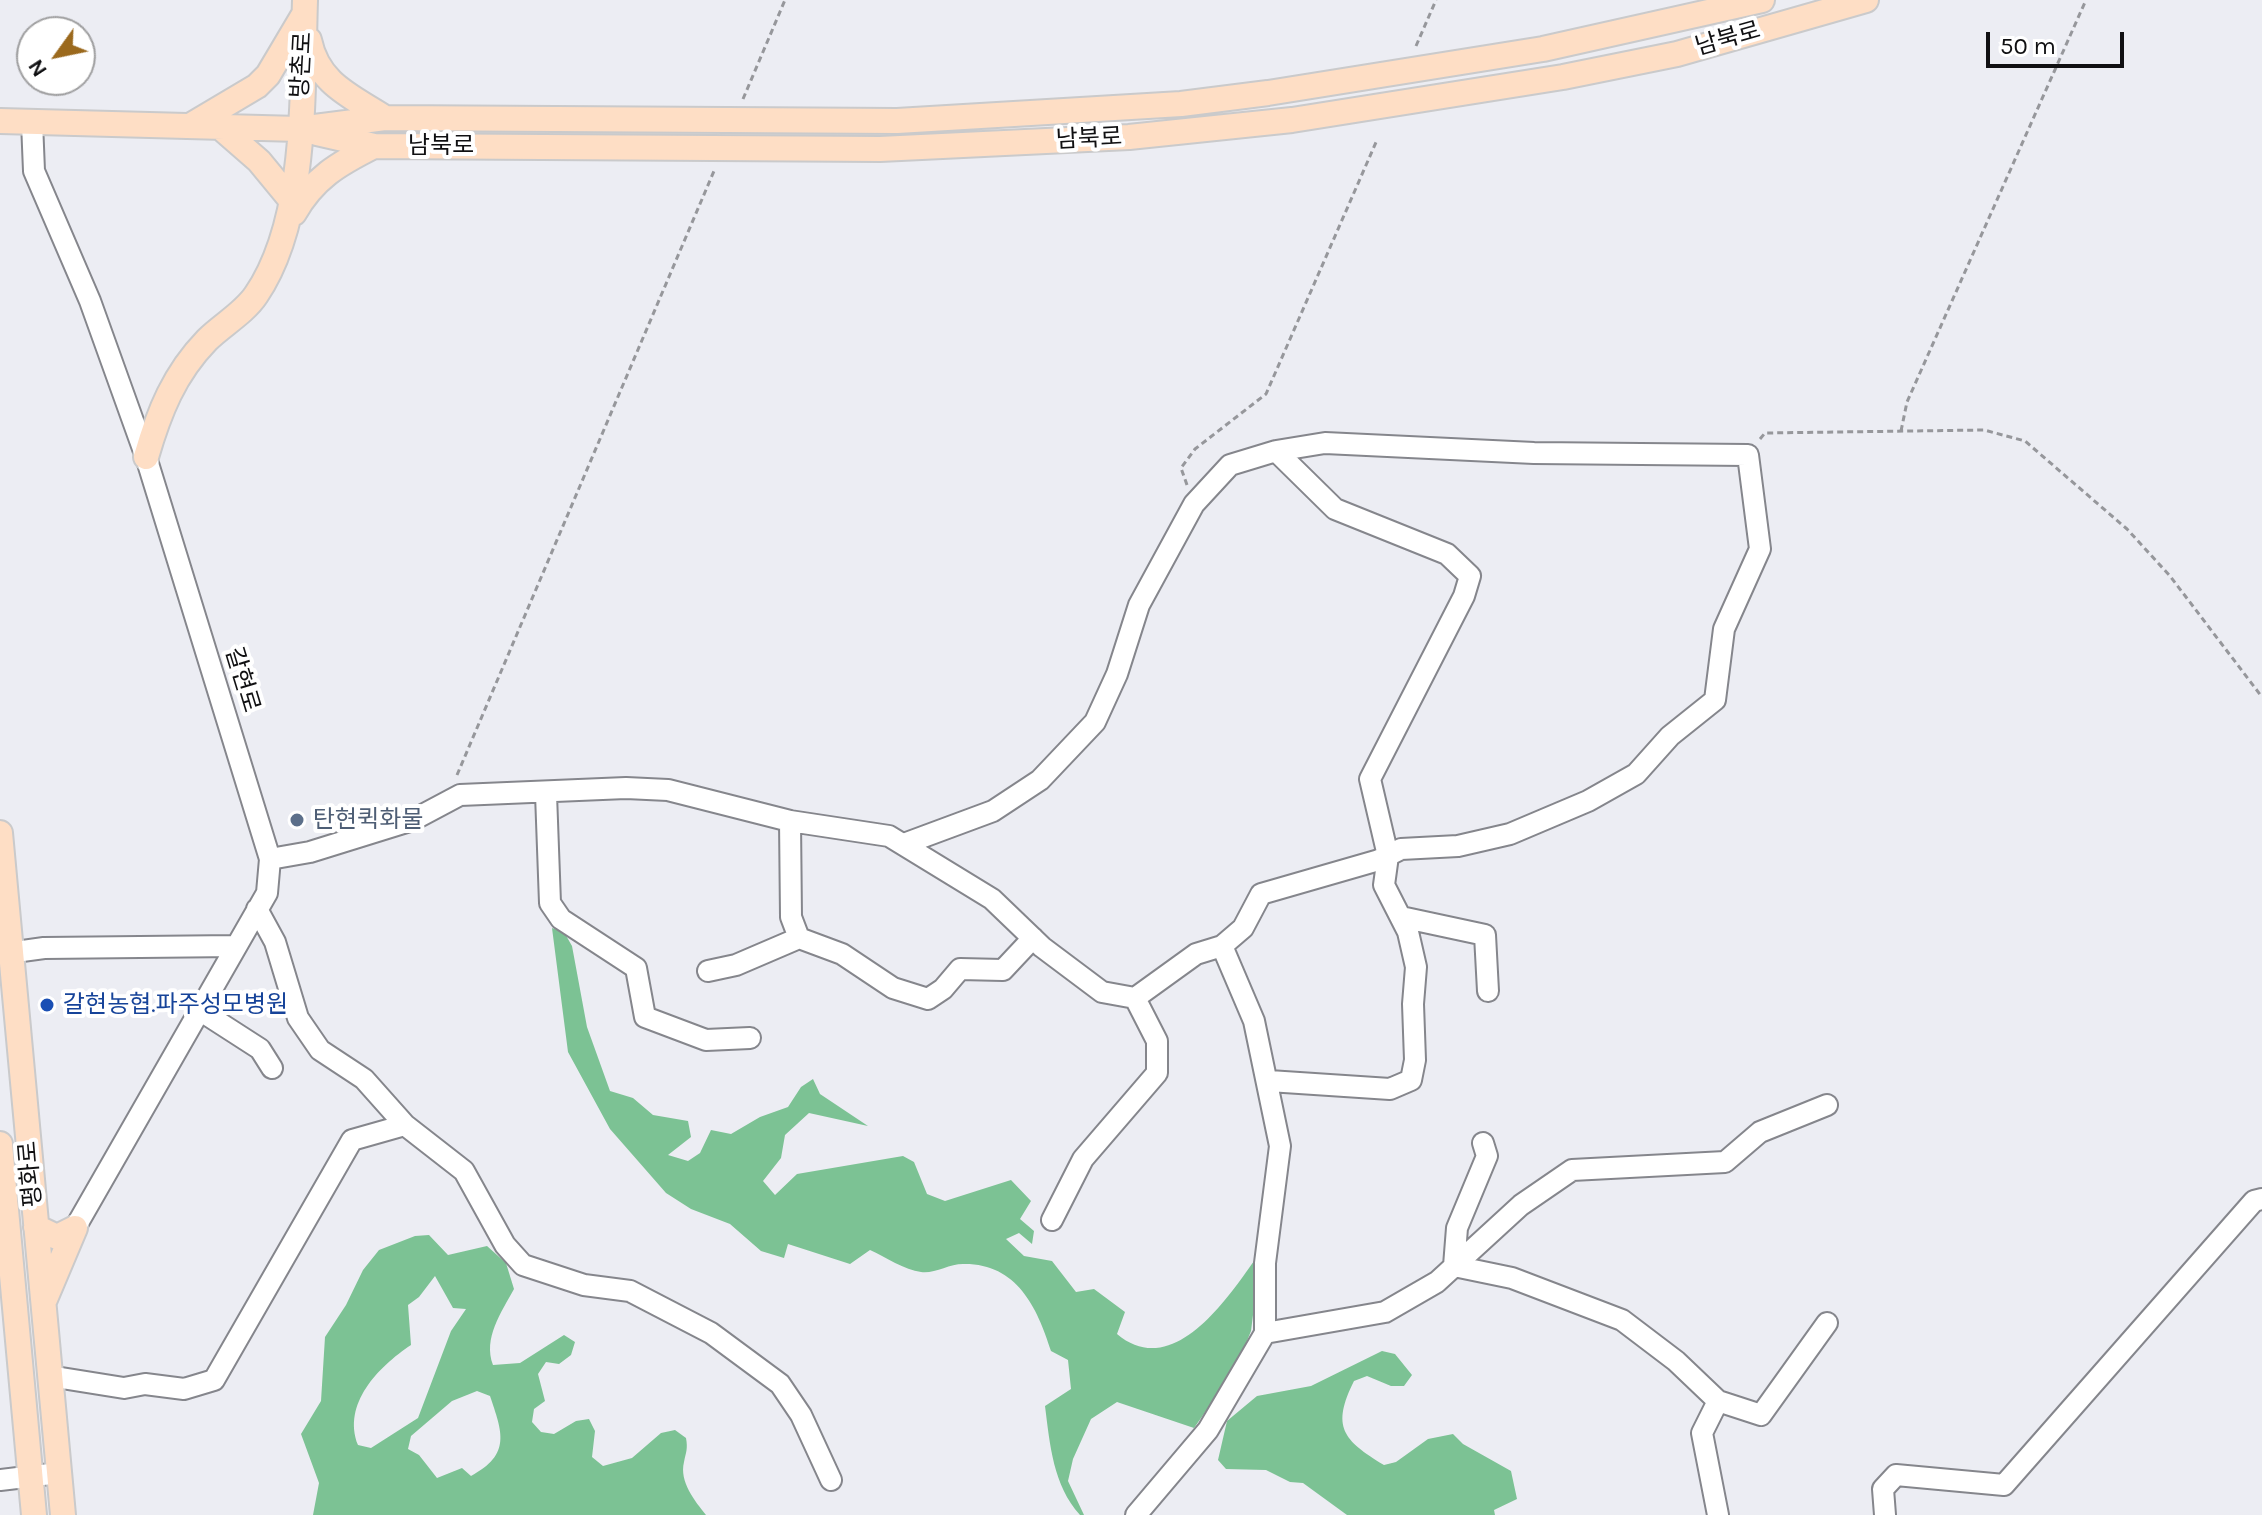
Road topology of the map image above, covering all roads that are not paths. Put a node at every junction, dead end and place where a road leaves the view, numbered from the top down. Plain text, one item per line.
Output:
1 (1762, 0) edge
2 (1866, 0) edge
3 (304, 7) edge
4 (385, 118) junction
5 (9, 121) edge
6 (193, 124) junction
7 (220, 127) junction
8 (299, 129) junction
9 (374, 146) junction
10 (291, 210) junction
11 (1276, 451) junction
12 (146, 457) junction
13 (546, 794) junction
14 (790, 821) junction
15 (0, 833) edge
16 (904, 844) junction
17 (1388, 856) junction
18 (270, 859) junction
19 (257, 909) junction
20 (1401, 917) junction
21 (799, 938) junction
22 (1033, 938) junction
23 (236, 946) junction
24 (1222, 946) junction
25 (6, 953) edge
26 (708, 971) dead end
27 (1488, 991) dead end
28 (1135, 998) junction
29 (201, 1011) junction
30 (750, 1038) dead end
31 (272, 1068) dead end
32 (1269, 1081) junction
33 (1827, 1105) dead end
34 (405, 1125) junction
35 (1483, 1143) dead end
36 (0, 1144) edge
37 (2262, 1199) edge
38 (1052, 1220) dead end
39 (36, 1227) junction
40 (75, 1228) junction
41 (1454, 1266) junction
42 (42, 1305) junction
43 (1827, 1323) dead end
44 (1265, 1333) junction
45 (49, 1376) junction
46 (1718, 1401) junction
47 (59, 1473) junction
48 (30, 1477) junction
49 (0, 1480) edge
50 (831, 1480) dead end
51 (34, 1515) edge
52 (63, 1515) edge
53 (1136, 1515) edge
54 (1718, 1515) edge
55 (1885, 1515) edge

1 - 4 main road, 남북로
2 - 9 main road, 남북로
3 - 4 main road
3 - 6 main road
3 - 8 main road, 방촌로
4 - 8 main road, 남북로
5 - 6 main road, 남북로
5 - 12 street, 갈현로
6 - 7 main road, 남북로
7 - 8 main road, 남북로
7 - 10 main road
8 - 9 main road, 남북로
8 - 10 main road, 방촌로
9 - 10 main road
10 - 12 main road
11 - 16 street
11 - 17 street
11 - 17 street
12 - 18 street, 갈현로
13 - 14 street
13 - 18 street
13 - 30 street
14 - 16 street
14 - 21 street
15 - 25 main road, 평화로
16 - 22 street
17 - 20 street
17 - 24 street
18 - 19 street, 갈현로
19 - 23 street, 갈현로
19 - 34 street
20 - 27 street
20 - 32 street
21 - 22 street
21 - 26 street
22 - 28 street
23 - 25 street
23 - 29 street, 갈현로
24 - 28 street
24 - 32 street
25 - 39 main road, 평화로
28 - 38 street
29 - 31 street
29 - 40 street, 갈현로
32 - 44 street
33 - 41 street
34 - 45 street
34 - 50 street
35 - 41 street
36 - 48 main road, 평화로
37 - 55 street
39 - 40 main road
39 - 42 main road, 평화로
40 - 42 main road
41 - 44 street
41 - 46 street
42 - 45 main road, 평화로
43 - 46 street
44 - 53 street
45 - 47 main road, 평화로
46 - 54 street
47 - 48 street
47 - 52 main road, 평화로
48 - 49 street
48 - 51 main road, 평화로

